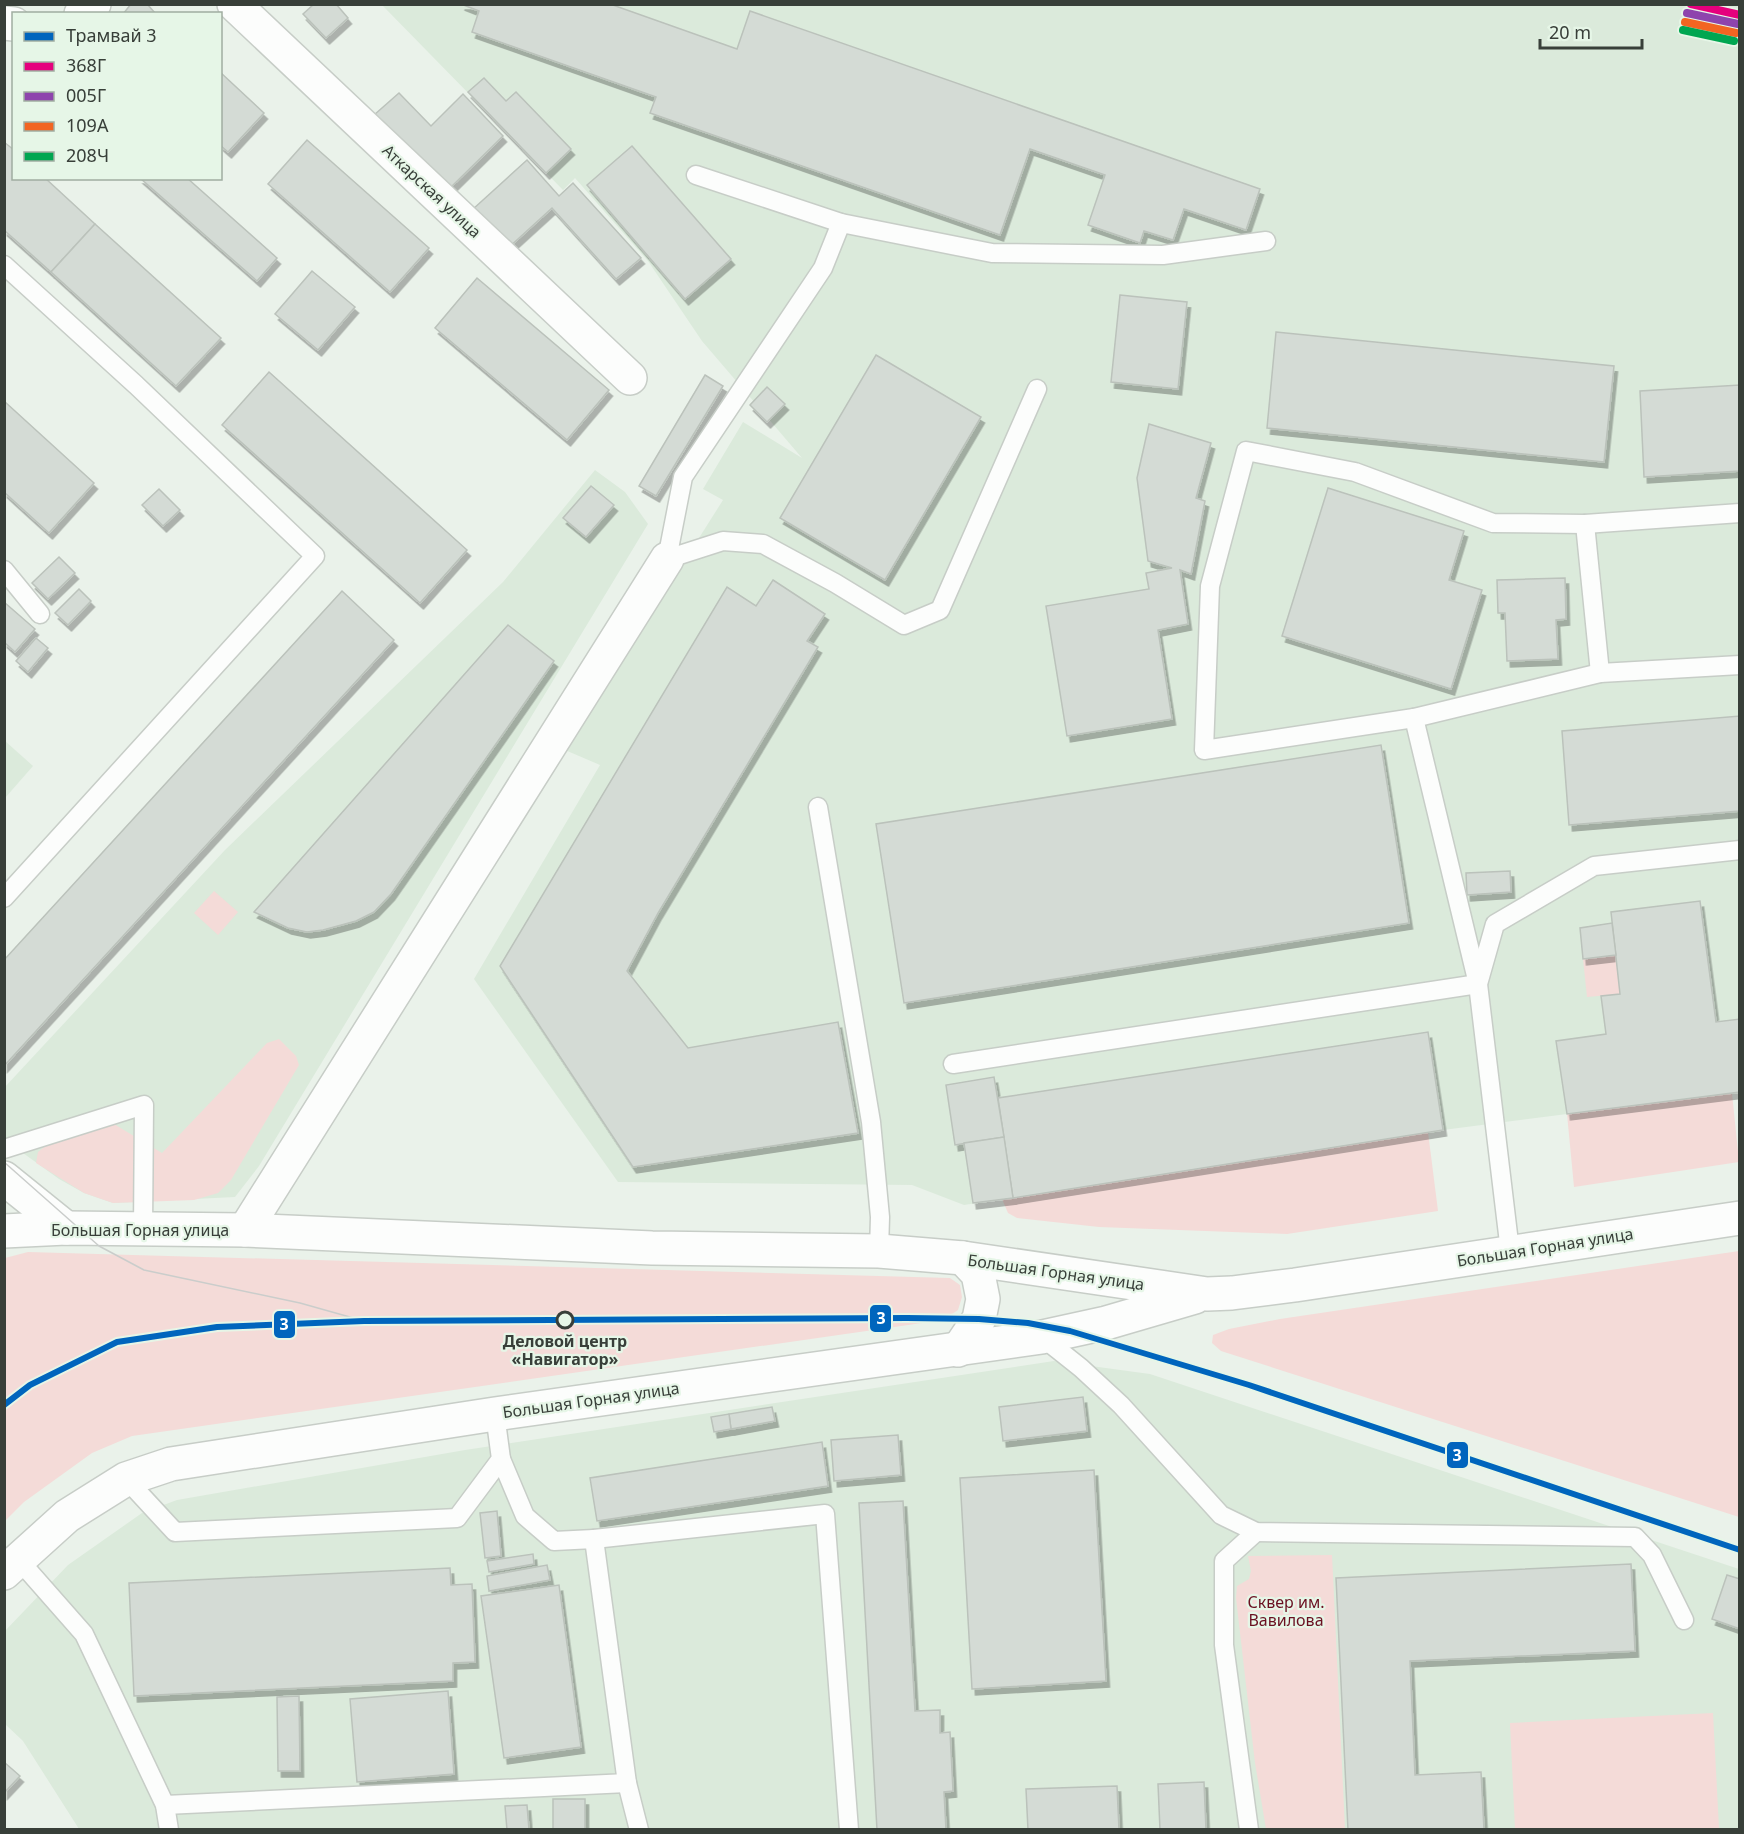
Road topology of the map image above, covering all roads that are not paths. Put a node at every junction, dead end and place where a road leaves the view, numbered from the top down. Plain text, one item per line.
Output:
1 (234, 4) edge
2 (696, 175) dead end
3 (841, 223) junction
4 (1266, 241) dead end
5 (4, 265) edge
6 (630, 378) dead end
7 (1037, 389) dead end
8 (1740, 513) edge
9 (1585, 524) junction
10 (667, 559) junction
11 (4, 570) edge
12 (39, 614) dead end
13 (1740, 664) edge
14 (1600, 673) junction
15 (1414, 718) junction
16 (818, 807) dead end
17 (1740, 850) edge
18 (4, 898) edge
19 (1478, 984) junction
20 (953, 1064) dead end
21 (4, 1149) edge
22 (4, 1178) edge
23 (1740, 1218) edge
24 (66, 1228) junction
25 (143, 1229) junction
26 (245, 1230) junction
27 (4, 1231) edge
28 (879, 1251) junction
29 (1510, 1251) junction
30 (963, 1258) junction
31 (1207, 1294) junction
32 (1042, 1337) junction
33 (958, 1350) junction
34 (495, 1414) junction
35 (501, 1459) junction
36 (126, 1479) junction
37 (1256, 1532) junction
38 (594, 1539) junction
39 (11, 1566) edge
40 (1684, 1620) dead end
41 (627, 1783) junction
42 (165, 1805) junction
43 (170, 1830) edge
44 (639, 1830) edge
45 (849, 1830) edge
46 (1249, 1830) edge

1 - 6 main road, Аткарская улица
2 - 3 lane
3 - 4 lane
3 - 10 lane
5 - 18 lane
7 - 10 lane
8 - 9 lane
9 - 14 lane
9 - 15 lane
10 - 26 main road
11 - 12 lane
13 - 14 lane
14 - 15 lane
15 - 19 lane
16 - 28 lane
17 - 19 lane
19 - 20 lane
19 - 29 lane
21 - 25 lane
22 - 24 main road
23 - 29 main road, Большая Горная улица
24 - 25 main road, Большая Горная улица
24 - 27 main road, Большая Горная улица
25 - 26 main road, Большая Горная улица
26 - 28 main road, Большая Горная улица
28 - 30 main road, Большая Горная улица
29 - 31 main road, Большая Горная улица
30 - 31 main road, Большая Горная улица
30 - 33 main road
31 - 32 main road, Большая Горная улица
32 - 33 main road, Большая Горная улица
32 - 37 lane
33 - 34 main road, Большая Горная улица
34 - 35 lane
34 - 36 main road, Большая Горная улица
35 - 36 lane
35 - 38 lane
36 - 39 main road, Большая Горная улица
37 - 40 lane
37 - 46 lane
38 - 41 lane
38 - 45 lane
39 - 42 lane
41 - 42 lane
41 - 44 lane
42 - 43 lane

